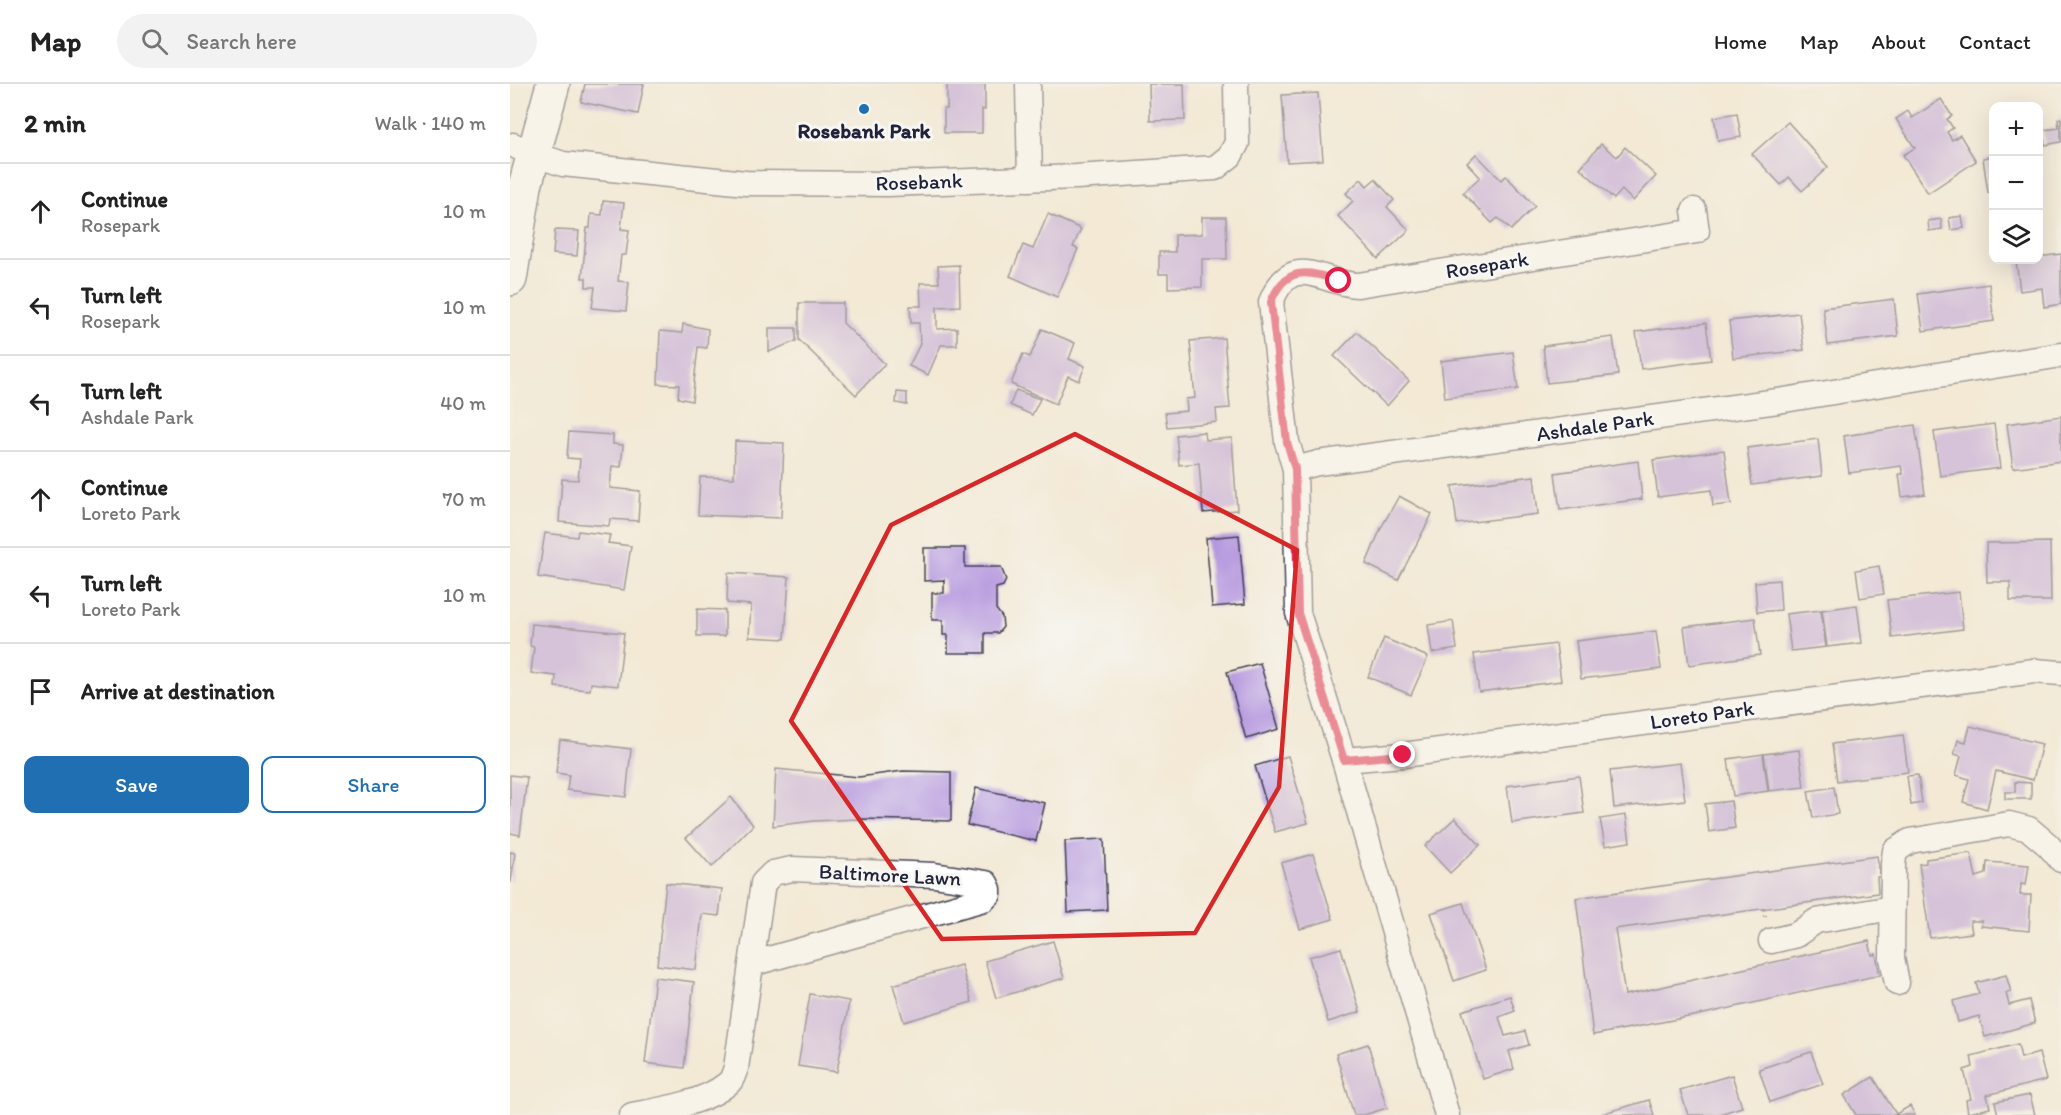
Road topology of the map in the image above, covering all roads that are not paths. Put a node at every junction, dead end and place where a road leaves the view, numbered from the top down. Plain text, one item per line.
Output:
1 (553, 84) edge
2 (1028, 84) edge
3 (1236, 84) edge
4 (523, 149) junction
5 (1030, 179) junction
6 (517, 206) edge
7 (1694, 210) dead end
8 (510, 279) edge
9 (2061, 355) edge
10 (1295, 469) junction
11 (2061, 673) edge
12 (1344, 760) junction
13 (2061, 860) edge
14 (1893, 908) junction
15 (1771, 941) dead end
16 (752, 964) junction
17 (1897, 983) dead end
18 (632, 1115) edge
19 (1447, 1115) edge

1 - 4 main road
2 - 5 street
3 - 5 street, Rosebank
4 - 5 street, Rosebank
4 - 6 main road
6 - 8 main road
7 - 10 street, Rosepark
9 - 10 street, Ashdale Park
10 - 12 street
11 - 12 street, Loreto Park
12 - 19 street
13 - 14 street
14 - 15 street
14 - 17 street
16 - 16 street, Baltimore Lawn
16 - 18 street, Baltimore Lawn

